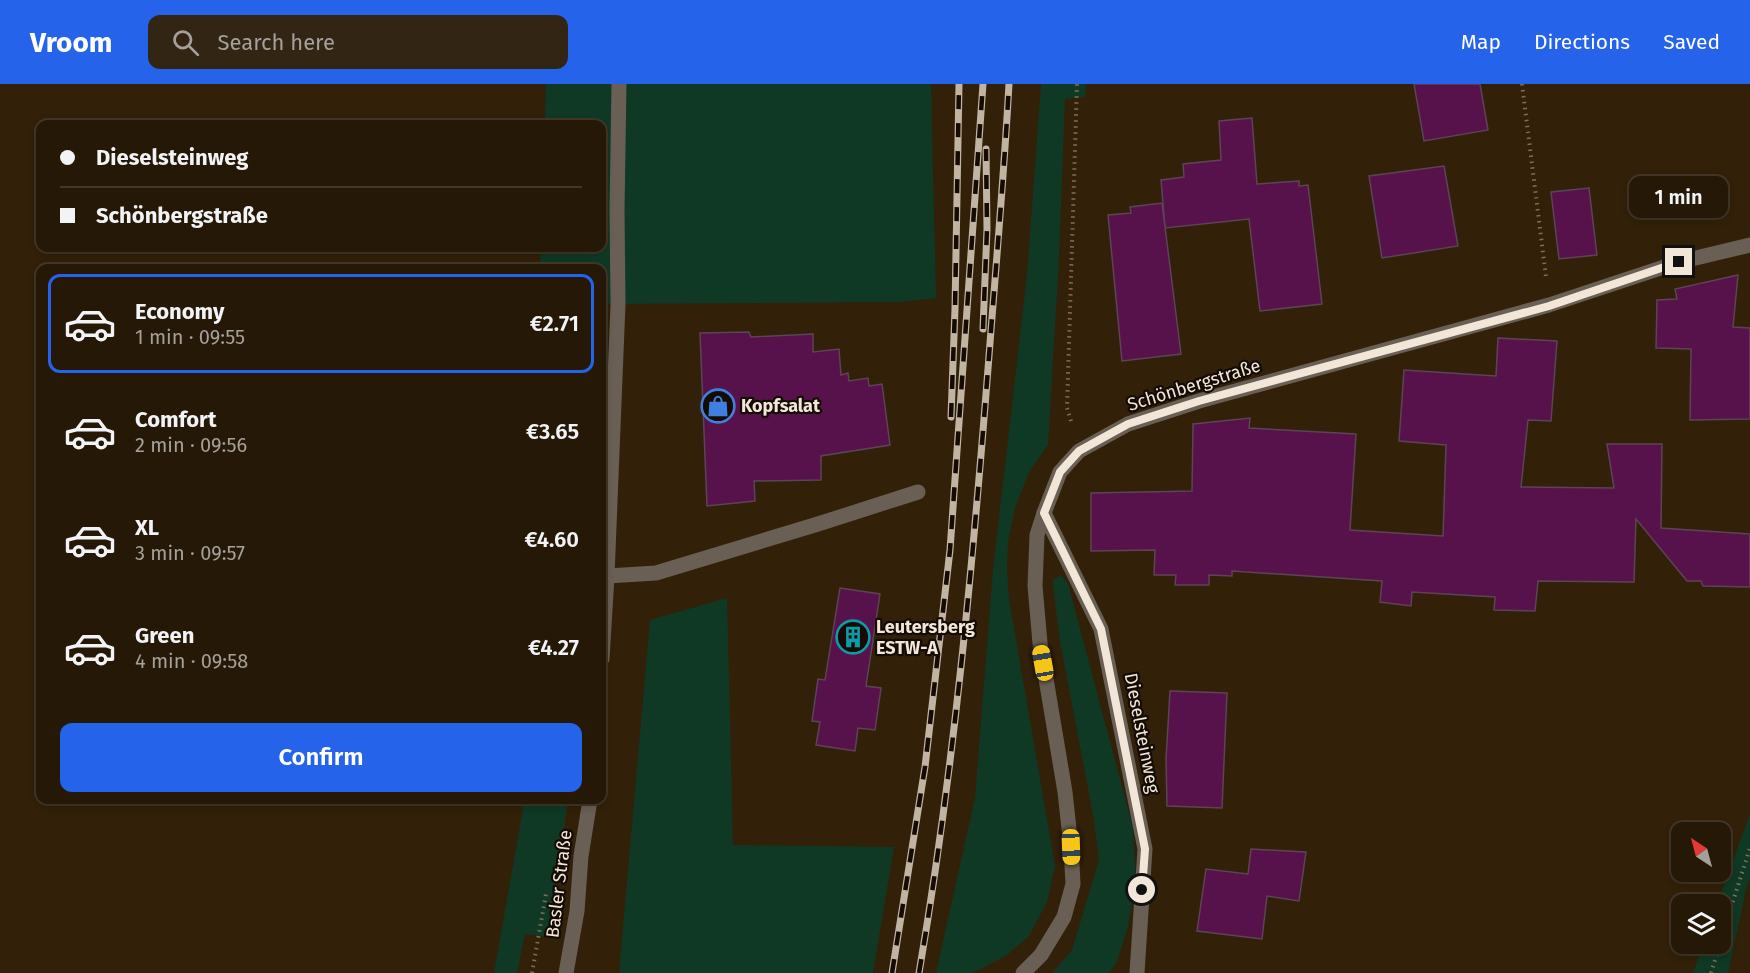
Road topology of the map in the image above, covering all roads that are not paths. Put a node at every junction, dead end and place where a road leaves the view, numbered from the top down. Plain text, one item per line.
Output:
1 (619, 84) edge
2 (1750, 245) edge
3 (918, 492) dead end
4 (1044, 513) junction
5 (607, 576) junction
6 (606, 593) edge
7 (589, 804) edge
8 (566, 973) edge
9 (1023, 973) edge
10 (1137, 973) edge

1 - 5 street
2 - 4 street, Schönbergstraße
3 - 5 street
4 - 9 street, Schönbergstraße
4 - 10 street, Dieselsteinweg
5 - 6 street
7 - 8 street, Basler Straße

